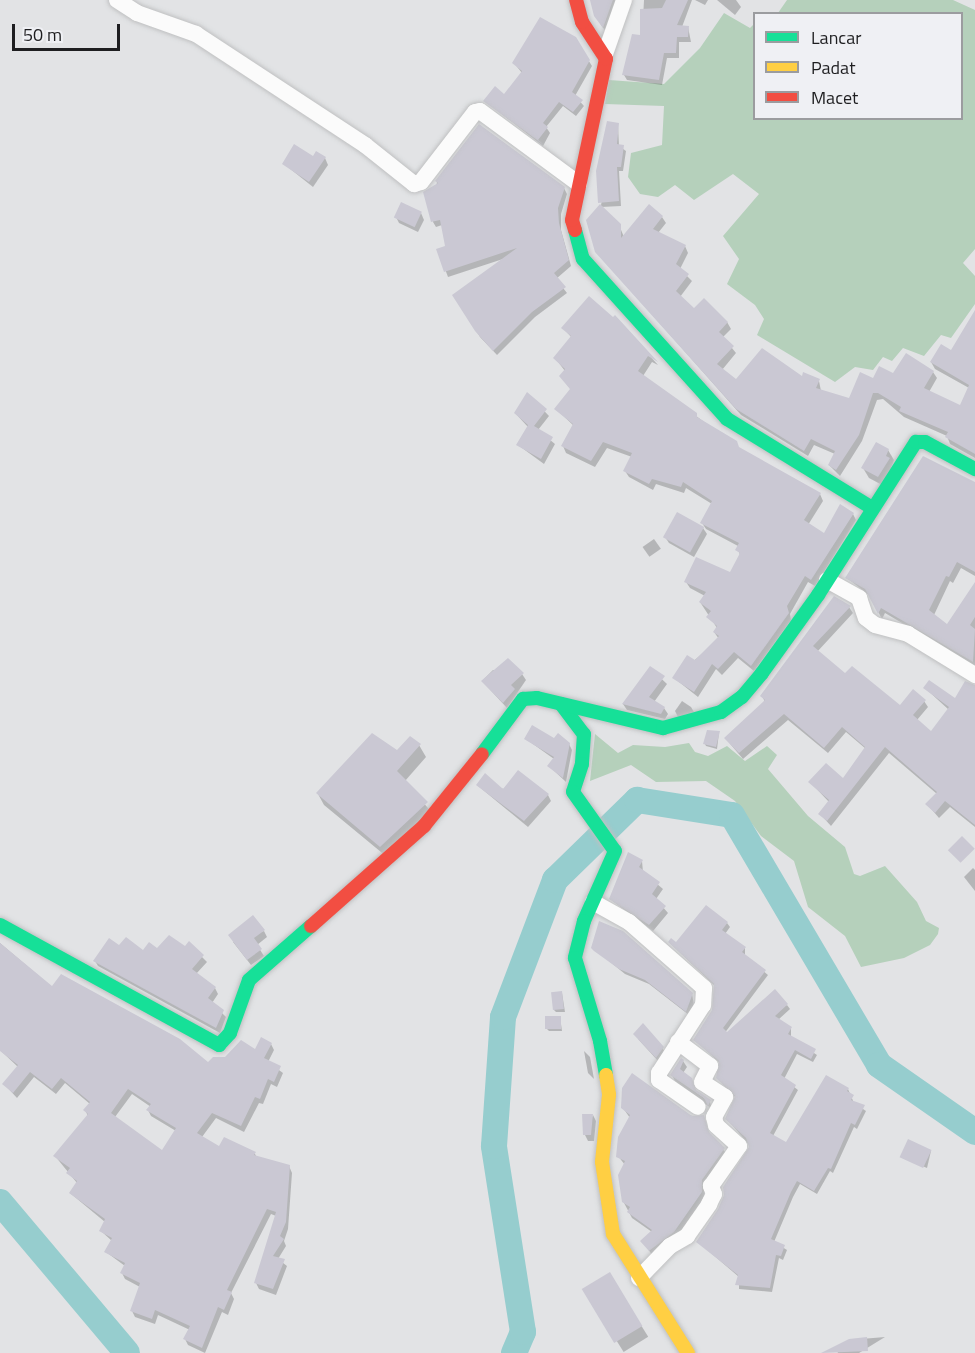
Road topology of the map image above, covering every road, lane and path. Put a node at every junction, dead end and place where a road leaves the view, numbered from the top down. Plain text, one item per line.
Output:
1 (117, 0) edge
2 (576, 0) edge
3 (624, 0) edge
4 (605, 54) junction
5 (579, 184) junction
6 (975, 469) edge
7 (872, 508) junction
8 (827, 580) junction
9 (975, 675) edge
10 (561, 704) junction
11 (593, 902) junction
12 (0, 925) edge
13 (678, 1042) junction
14 (698, 1107) dead end
15 (639, 1278) junction
16 (688, 1353) edge

1 - 5 street
2 - 4 street
3 - 4 street
4 - 5 street
5 - 7 street
6 - 7 street
7 - 8 street
8 - 9 street
8 - 10 street
10 - 11 street
10 - 12 street
11 - 13 street
11 - 15 street
13 - 14 street
13 - 15 street
15 - 16 street

